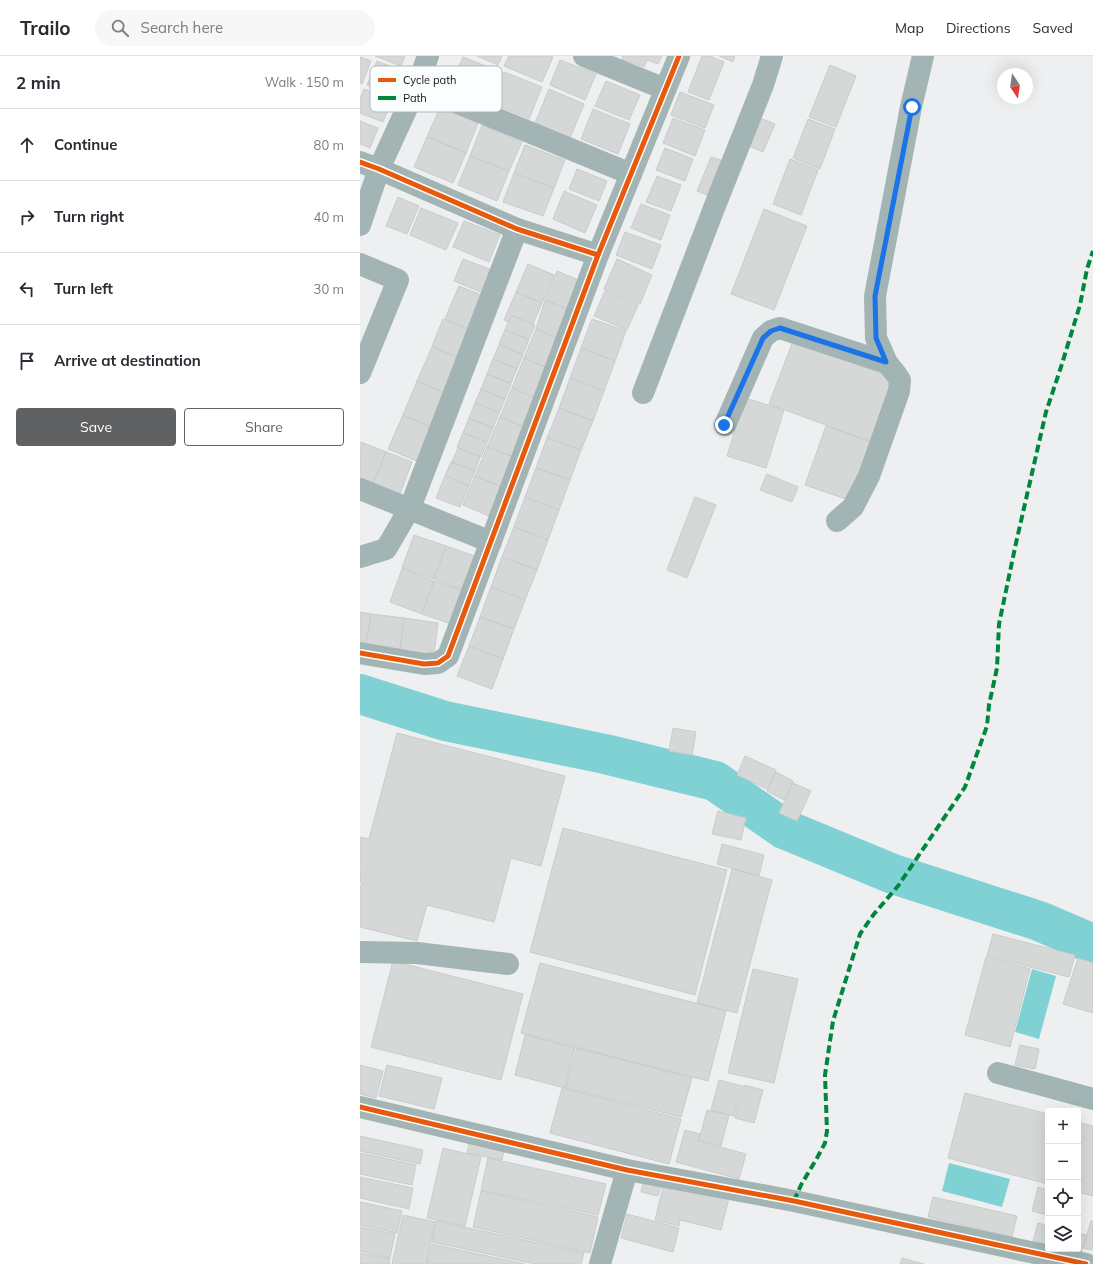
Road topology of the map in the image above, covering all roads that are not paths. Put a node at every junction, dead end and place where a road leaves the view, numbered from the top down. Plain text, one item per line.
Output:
1 (428, 56) edge
2 (584, 56) edge
3 (679, 56) edge
4 (772, 56) edge
5 (923, 56) edge
6 (424, 66) edge
7 (665, 89) junction
8 (402, 112) edge
9 (480, 112) edge
10 (370, 166) edge
11 (631, 174) junction
12 (360, 225) edge
13 (517, 229) junction
14 (598, 255) junction
15 (360, 264) edge
16 (886, 362) junction
17 (360, 373) edge
18 (644, 393) dead end
19 (724, 425) dead end
20 (360, 489) edge
21 (410, 508) junction
22 (837, 521) dead end
23 (491, 542) junction
24 (360, 557) edge
25 (360, 653) edge
26 (360, 952) edge
27 (508, 964) dead end
28 (998, 1073) dead end
29 (1093, 1099) edge
30 (360, 1106) edge
31 (627, 1170) junction
32 (600, 1264) edge
33 (1086, 1264) edge

1 - 6 street
2 - 7 street
3 - 7 street
4 - 18 street
5 - 16 street
7 - 11 street
8 - 10 street
9 - 11 street
10 - 12 street
10 - 13 street
11 - 14 street
13 - 14 street
13 - 21 street
14 - 23 street
15 - 17 street
16 - 19 street
16 - 22 street
20 - 21 street
21 - 23 street
21 - 24 street
23 - 25 street
26 - 27 street
28 - 29 street
30 - 31 street
31 - 32 street
31 - 33 street

